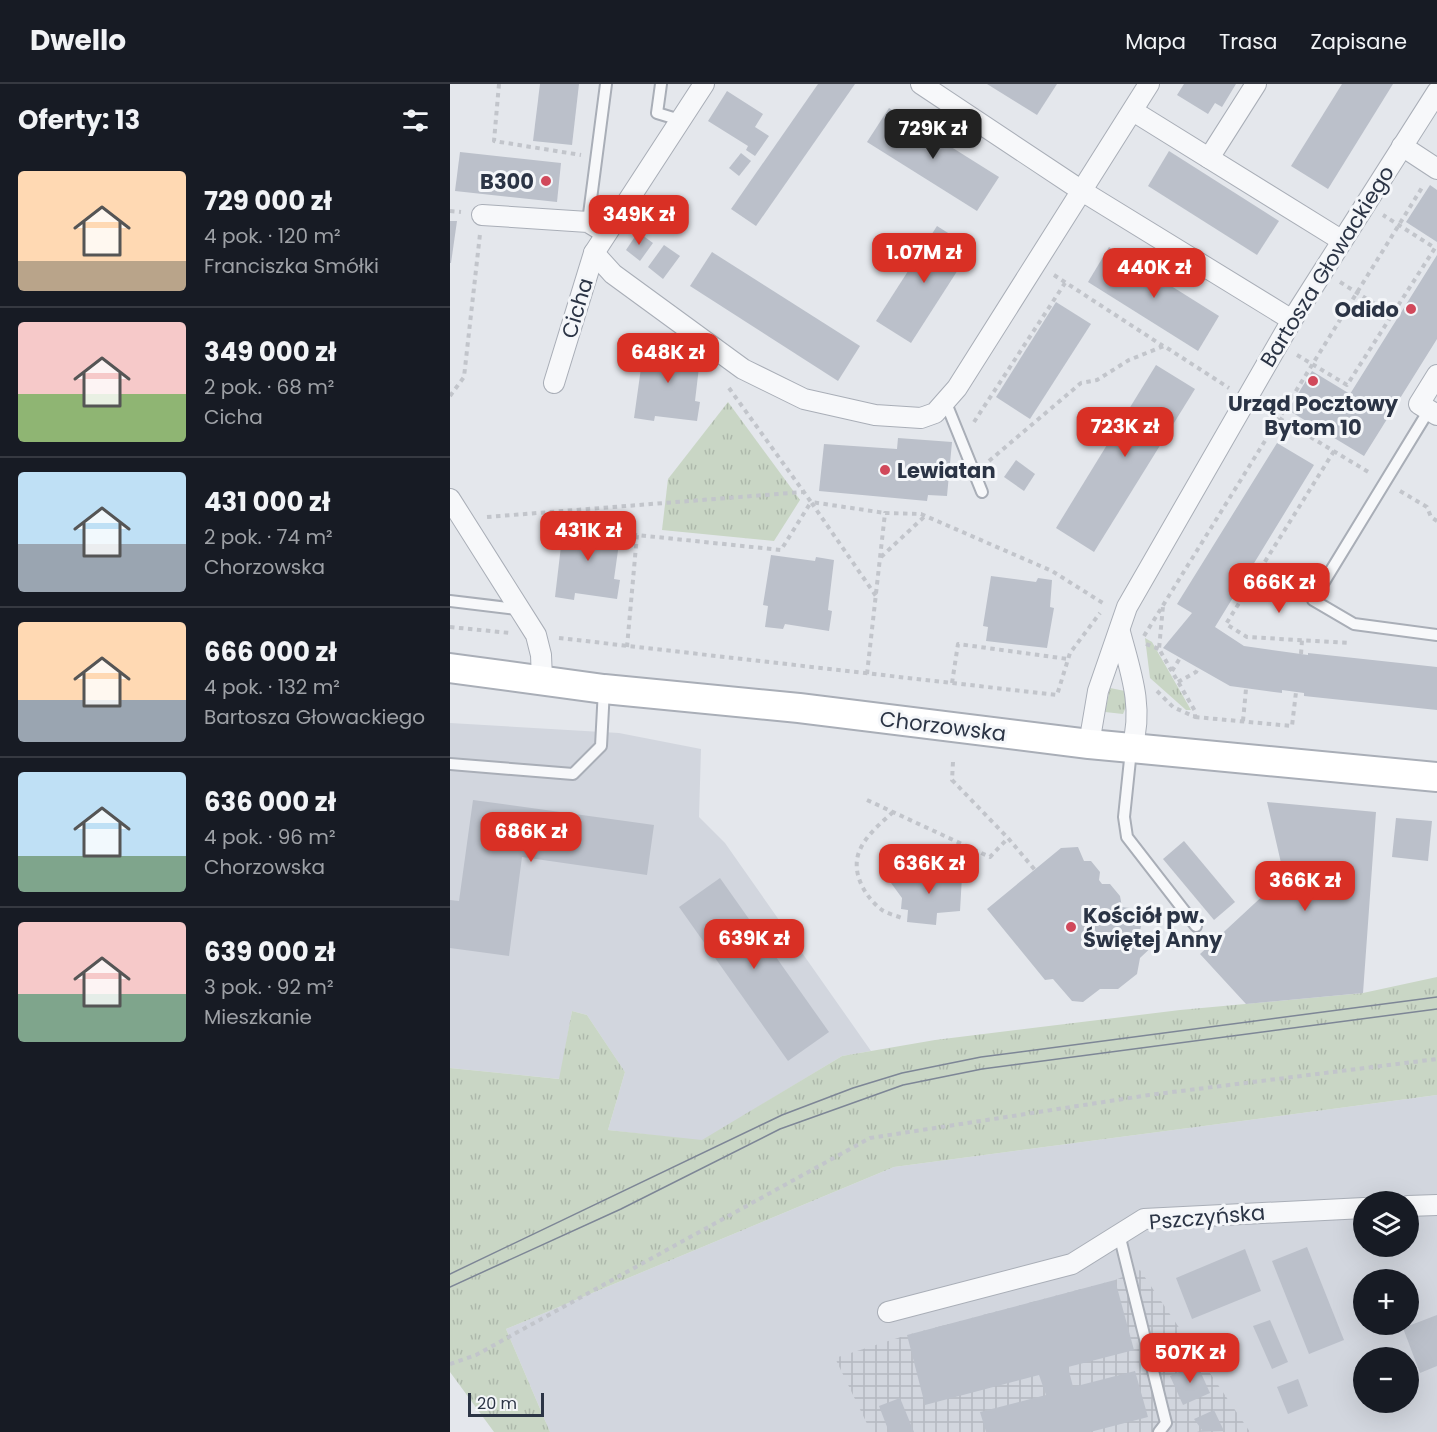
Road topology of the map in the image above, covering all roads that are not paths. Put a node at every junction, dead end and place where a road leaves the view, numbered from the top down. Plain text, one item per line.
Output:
1 (606, 84) edge
2 (661, 84) edge
3 (704, 84) edge
4 (921, 84) edge
5 (1149, 84) edge
6 (1256, 84) edge
7 (1437, 92) edge
8 (1133, 111) junction
9 (680, 120) junction
10 (1402, 146) junction
11 (1209, 158) junction
12 (1436, 168) edge
13 (1082, 191) junction
14 (482, 215) road end
15 (588, 222) junction
16 (606, 233) junction
17 (1341, 240) junction
18 (594, 253) junction
19 (1292, 320) junction
20 (1437, 375) edge
21 (554, 383) dead end
22 (946, 404) junction
23 (1433, 413) edge
24 (981, 492) dead end
25 (450, 499) edge
26 (450, 601) edge
27 (517, 609) junction
28 (1120, 632) junction
29 (1437, 635) edge
30 (450, 668) edge
31 (542, 679) junction
32 (604, 689) junction
33 (1089, 744) junction
34 (1132, 747) junction
35 (450, 764) edge
36 (1437, 777) edge
37 (1196, 926) dead end
38 (1437, 1205) edge
39 (1419, 1206) edge
40 (1353, 1209) edge
41 (1119, 1234) junction
42 (888, 1312) dead end
43 (1159, 1432) edge

1 - 15 lane
2 - 9 lane
3 - 9 street, Cicha
4 - 13 street
5 - 8 street
6 - 11 street
7 - 10 street, Bartosza Głowackiego
8 - 11 street
8 - 13 street
9 - 16 street, Cicha
10 - 12 street
10 - 17 street, Bartosza Głowackiego
11 - 17 street
13 - 19 street
13 - 22 street
14 - 15 street
15 - 16 street
16 - 18 street, Cicha
17 - 19 street, Bartosza Głowackiego
18 - 21 street, Cicha
18 - 22 street
19 - 28 street, Bartosza Głowackiego
20 - 23 street
22 - 24 lane
23 - 29 lane
25 - 27 street
26 - 27 lane
27 - 31 street
28 - 33 street, Bartosza Głowackiego
28 - 34 street
30 - 31 main road, Chorzowska
31 - 32 main road, Chorzowska
32 - 33 main road, Chorzowska
32 - 35 lane
33 - 34 main road, Chorzowska
34 - 36 main road, Chorzowska
34 - 37 lane
38 - 39 street
40 - 41 street, Pszczyńska
41 - 42 street, Pszczyńska
41 - 43 lane

